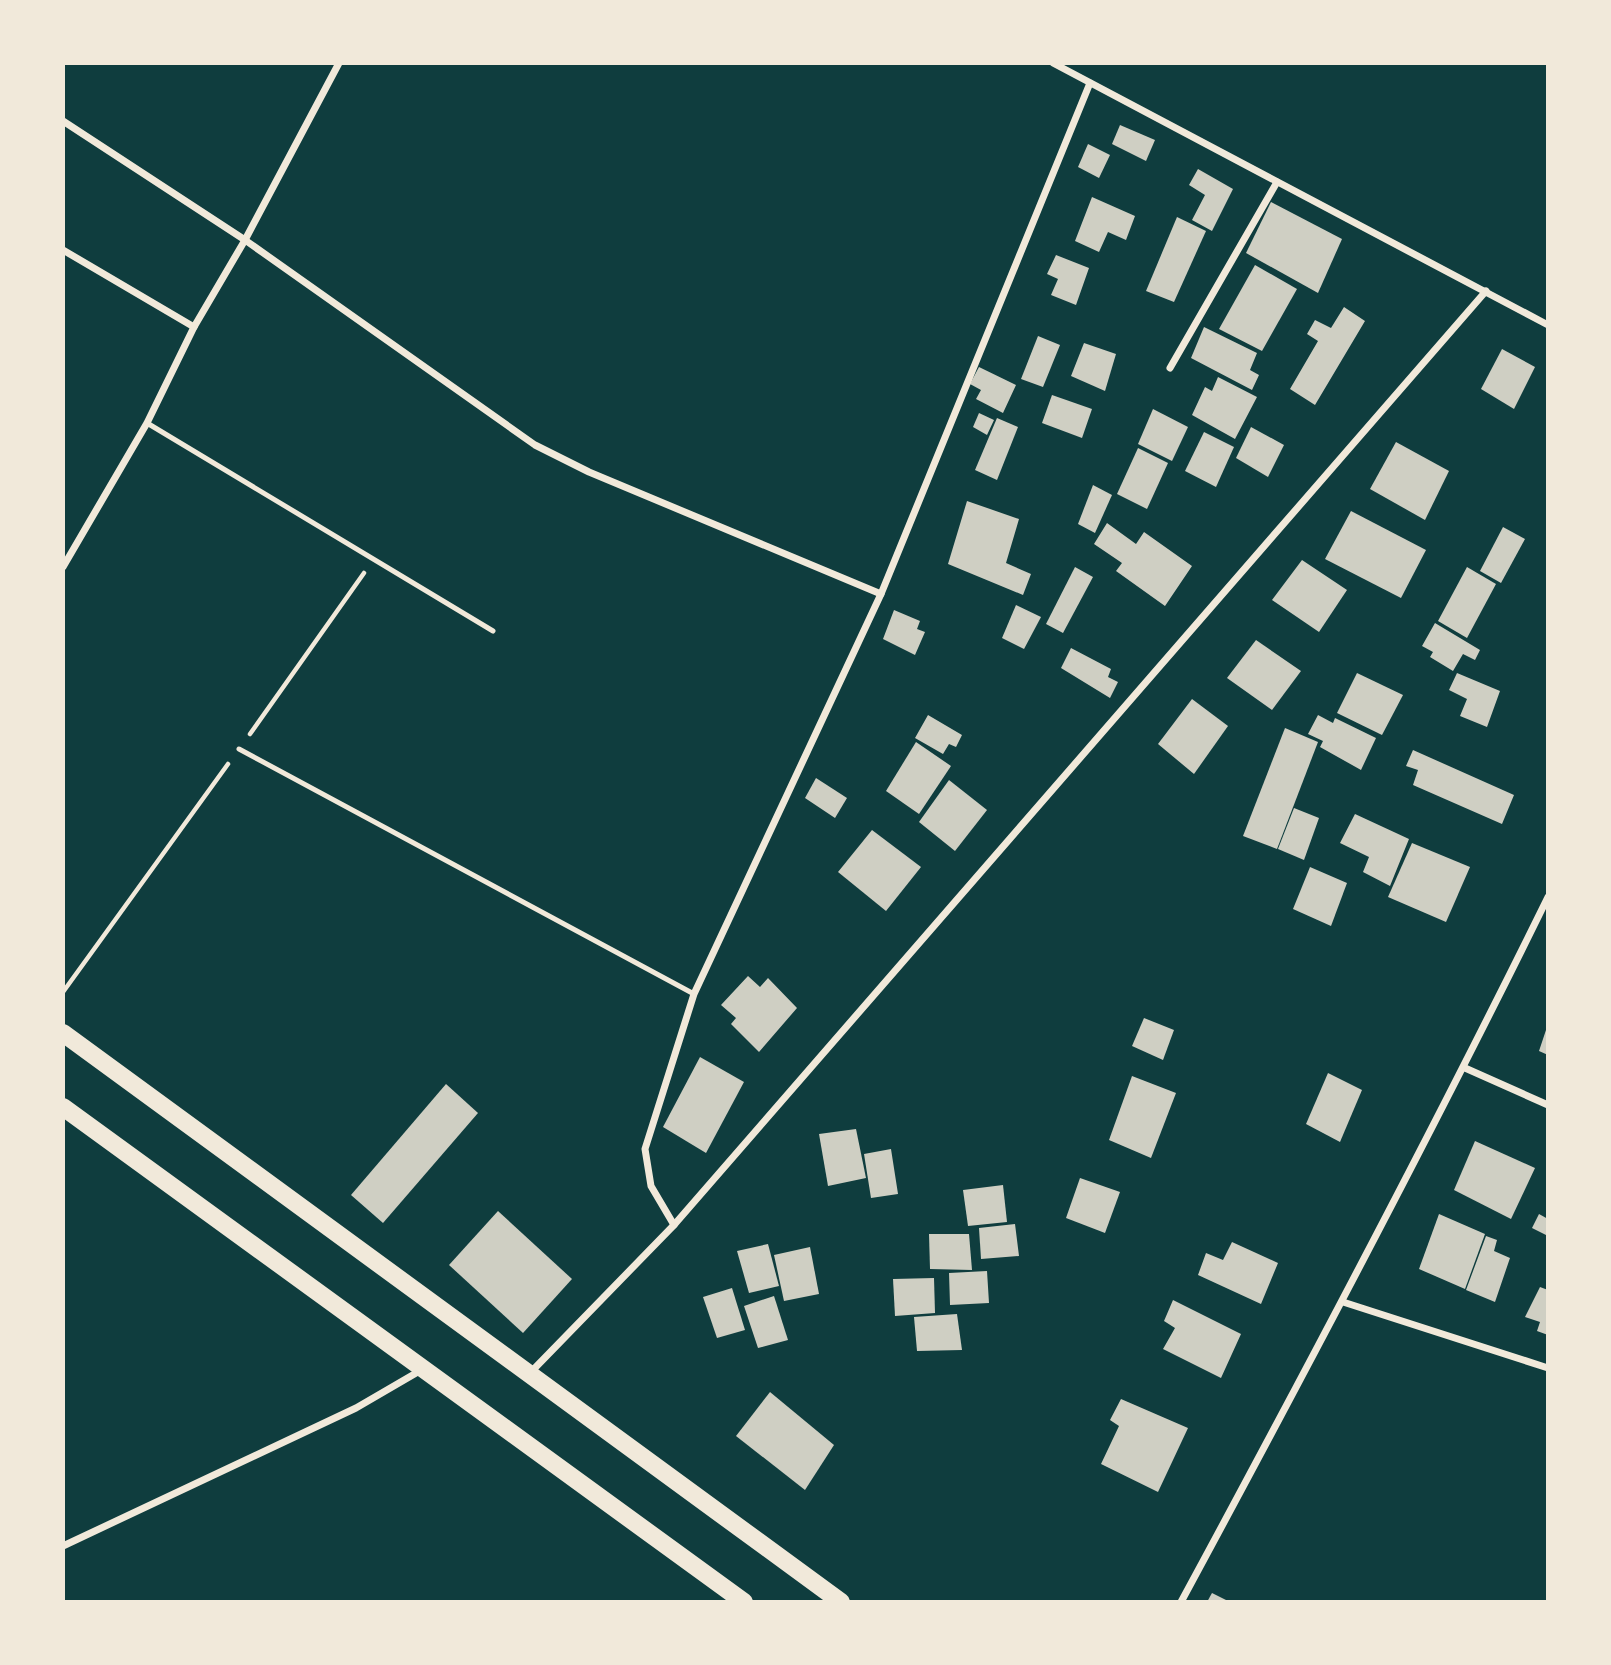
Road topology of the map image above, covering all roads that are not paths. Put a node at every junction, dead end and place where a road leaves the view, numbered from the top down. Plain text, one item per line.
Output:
1 (339, 63) edge
2 (1053, 63) edge
3 (1090, 83) junction
4 (63, 121) edge
5 (1277, 181) junction
6 (245, 240) junction
7 (63, 250) edge
8 (1486, 291) junction
9 (1548, 325) edge
10 (194, 327) junction
11 (1170, 368) dead end
12 (147, 423) junction
13 (63, 567) edge
14 (881, 594) junction
15 (493, 631) dead end
16 (239, 749) road end
17 (1548, 897) edge
18 (694, 993) junction
19 (63, 1033) edge
20 (1465, 1068) junction
21 (1548, 1105) edge
22 (63, 1107) edge
23 (674, 1225) junction
24 (1343, 1302) junction
25 (1548, 1368) edge
26 (423, 1369) junction
27 (530, 1373) junction
28 (63, 1546) edge
29 (744, 1602) edge
30 (841, 1602) edge
31 (1181, 1602) edge

1 - 6 street
2 - 3 street
3 - 5 street
3 - 14 street
4 - 6 street
5 - 8 street
5 - 11 street
6 - 10 street
6 - 14 street
7 - 10 street
8 - 9 street
8 - 23 street
10 - 12 street
12 - 13 street
12 - 15 lane
14 - 18 street
16 - 18 lane
17 - 20 street
18 - 23 street
19 - 27 main road
20 - 21 street
20 - 24 street
22 - 26 main road
23 - 27 street
24 - 25 street
24 - 31 street
26 - 28 street
26 - 29 main road
27 - 30 main road

